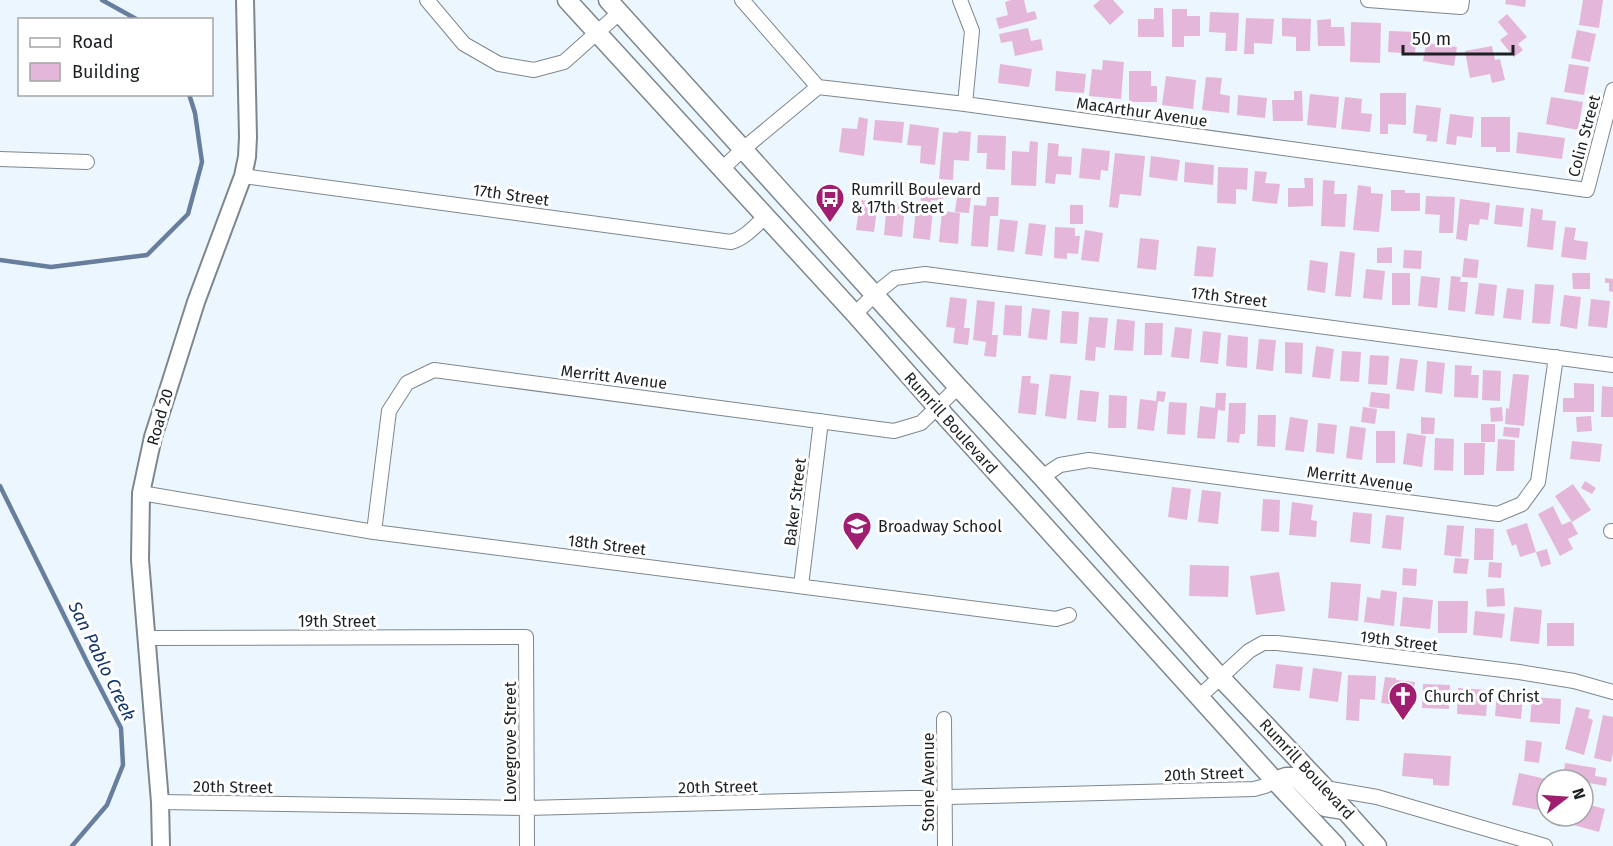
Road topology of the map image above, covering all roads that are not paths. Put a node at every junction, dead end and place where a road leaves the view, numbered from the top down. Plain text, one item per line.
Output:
1 (245, 0) edge
2 (427, 0) edge
3 (567, 0) edge
4 (742, 0) edge
5 (960, 0) edge
6 (1368, 0) edge
7 (1462, 0) edge
8 (614, 6) edge
9 (596, 32) junction
10 (818, 87) junction
11 (1613, 90) edge
12 (965, 104) junction
13 (742, 150) junction
14 (0, 159) edge
15 (87, 162) dead end
16 (721, 170) junction
17 (243, 176) junction
18 (1587, 190) joint
19 (765, 217) junction
20 (875, 294) junction
21 (855, 314) junction
22 (1556, 357) junction
23 (1613, 365) edge
24 (958, 387) junction
25 (936, 407) junction
26 (821, 421) junction
27 (1042, 477) junction
28 (141, 493) junction
29 (374, 532) junction
30 (801, 586) junction
31 (1069, 615) dead end
32 (526, 637) joint
33 (147, 638) junction
34 (1220, 676) junction
35 (1613, 692) edge
36 (1199, 697) junction
37 (944, 718) dead end
38 (1275, 781) junction
39 (1325, 788) junction
40 (944, 798) junction
41 (160, 802) junction
42 (527, 808) junction
43 (1344, 810) junction
44 (161, 846) edge
45 (527, 846) edge
46 (945, 846) edge
47 (1336, 846) edge
48 (1377, 846) edge
49 (1545, 846) edge

1 - 17 street, Road 20
2 - 9 street
3 - 9 main road, Rumrill Boulevard
4 - 10 street
5 - 12 street
6 - 7 street
8 - 9 street
8 - 13 main road, Rumrill Boulevard
9 - 16 main road, Rumrill Boulevard
10 - 12 street, MacArthur Avenue
10 - 13 street
11 - 18 street, Colin Street
12 - 18 street, MacArthur Avenue
13 - 16 street
13 - 20 main road, Rumrill Boulevard
14 - 15 street
16 - 19 main road, Rumrill Boulevard
17 - 19 street, 17th Street
17 - 28 street, Road 20
19 - 21 main road, Rumrill Boulevard
20 - 21 street, 17th Street
20 - 22 street, 17th Street
20 - 24 main road, Rumrill Boulevard
21 - 25 main road, Rumrill Boulevard
22 - 23 street, 17th Street
22 - 27 street, Merritt Avenue
24 - 25 street, Merritt Avenue
24 - 27 main road, Rumrill Boulevard
25 - 26 street, Merritt Avenue
25 - 36 main road, Rumrill Boulevard
26 - 29 street, Merritt Avenue
26 - 30 street, Baker Street
27 - 34 main road, Rumrill Boulevard
28 - 29 street, 18th Street
28 - 33 street, Road 20
29 - 30 street, 18th Street
30 - 31 street, 18th Street
32 - 33 street, 19th Street
32 - 42 street, Lovegrove Street
33 - 41 street, Road 20
34 - 35 street, 19th Street
34 - 36 street, 19th Street
34 - 39 main road, Rumrill Boulevard
36 - 38 main road, Rumrill Boulevard
37 - 40 street, Stone Avenue
38 - 40 street, 20th Street
38 - 43 main road
38 - 47 main road, Rumrill Boulevard
39 - 43 main road, Rumrill Boulevard
39 - 49 street
40 - 42 street, 20th Street
40 - 46 street, Stone Avenue
41 - 42 street, 20th Street
41 - 44 street, Road 20
42 - 45 street, Lovegrove Street
43 - 48 main road, Rumrill Boulevard

